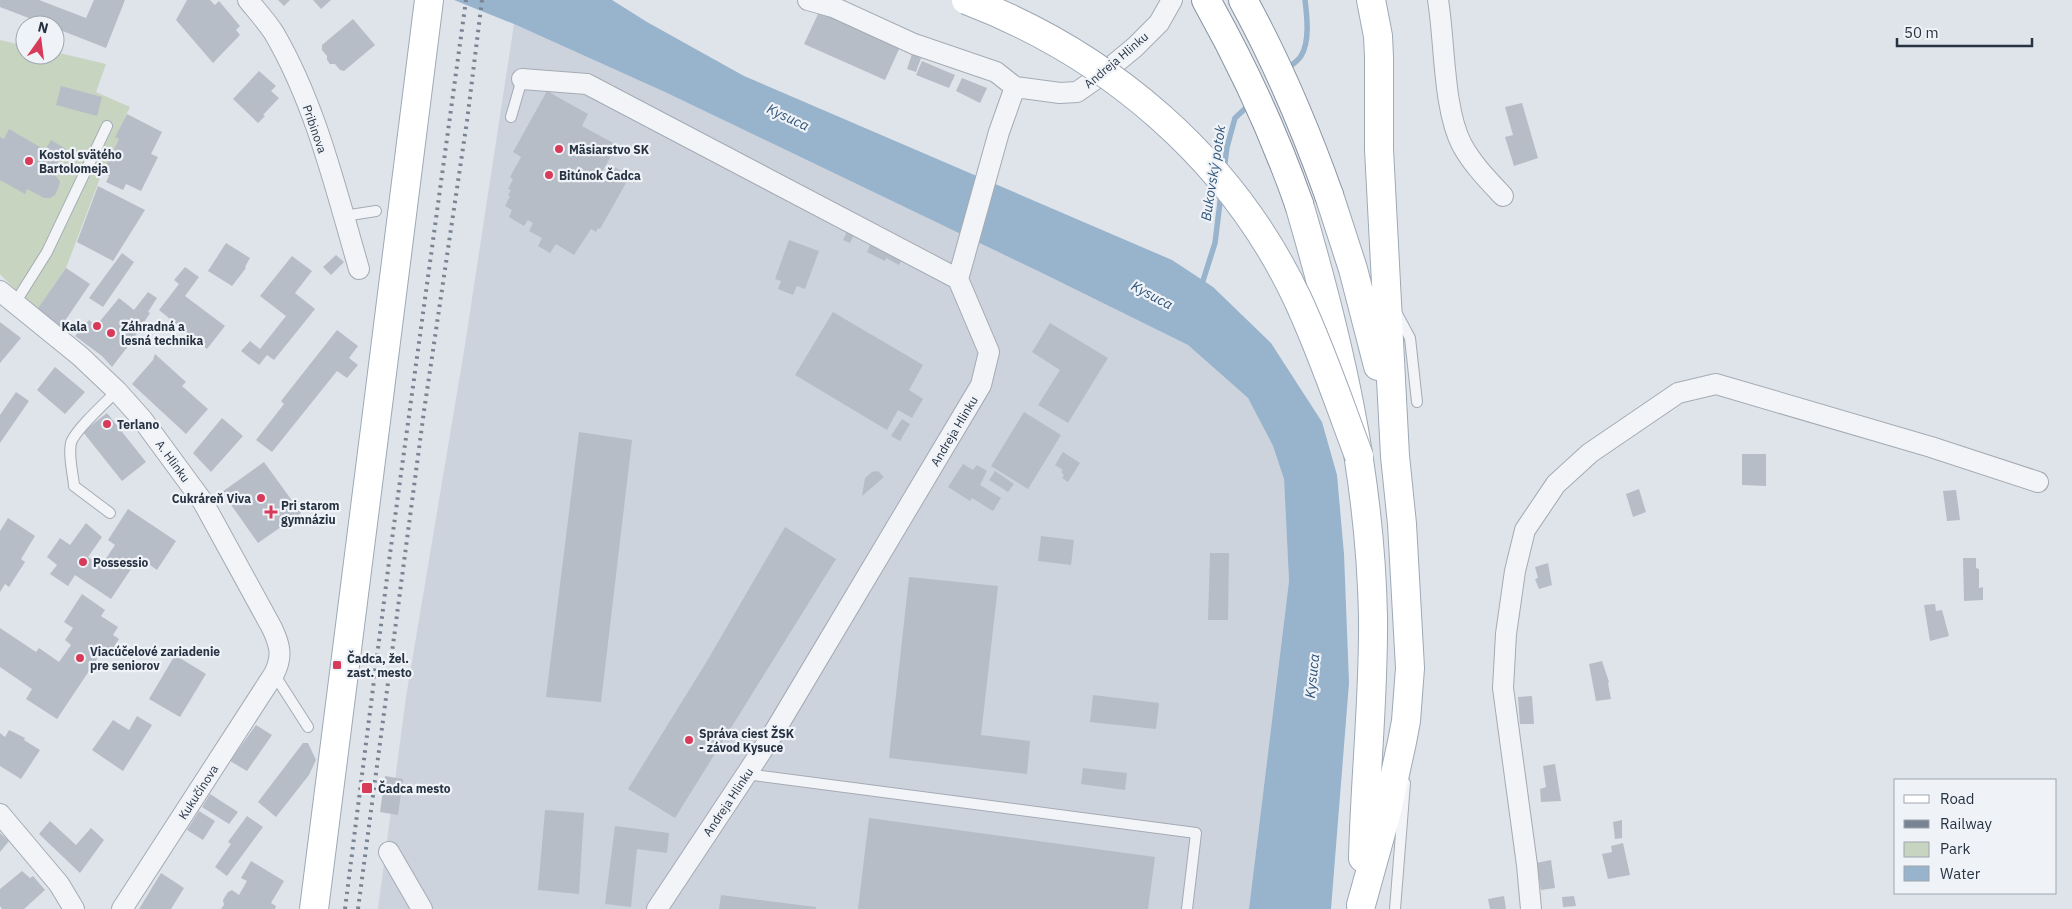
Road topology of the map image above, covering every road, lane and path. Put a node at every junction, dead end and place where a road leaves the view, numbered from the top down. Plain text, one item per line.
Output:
1 (248, 0) edge
2 (429, 0) edge
3 (808, 0) edge
4 (966, 0) edge
5 (1172, 0) edge
6 (1206, 0) edge
7 (1243, 0) edge
8 (1371, 0) edge
9 (1438, 0) edge
10 (522, 79) joint
11 (1015, 87) junction
12 (512, 116) dead end
13 (107, 126) dead end
14 (1503, 196) dead end
15 (376, 211) dead end
16 (344, 216) junction
17 (359, 269) dead end
18 (960, 271) junction
19 (1388, 296) junction
20 (8, 297) edge
21 (117, 391) junction
22 (1417, 402) dead end
23 (1359, 456) junction
24 (1395, 456) junction
25 (2038, 482) dead end
26 (110, 513) dead end
27 (1410, 668) junction
28 (274, 674) junction
29 (308, 727) dead end
30 (746, 774) junction
31 (0, 814) edge
32 (389, 852) dead end
33 (1361, 907) edge
34 (74, 909) edge
35 (122, 909) edge
36 (314, 909) edge
37 (422, 909) edge
38 (657, 909) edge
39 (1187, 909) edge
40 (1396, 909) edge
41 (1531, 909) edge

1 - 16 street, Pribinova
2 - 36 main road
3 - 11 street
4 - 23 main road, bridge
5 - 11 street, Andreja Hlinku
6 - 23 main road, bridge
7 - 24 main road
8 - 19 main road
9 - 14 street
10 - 12 lane
10 - 18 street
11 - 18 street
13 - 20 lane
15 - 16 lane
16 - 17 street, Pribinova
18 - 30 street, Andreja Hlinku
19 - 22 lane
19 - 24 main road
20 - 21 street, A. Hlinku
21 - 26 lane
21 - 28 street, A. Hlinku
23 - 33 main road
24 - 27 main road
25 - 41 street
27 - 33 main road
27 - 40 lane
28 - 29 lane
28 - 35 street, Kukučínova
30 - 38 street, Andreja Hlinku
30 - 39 lane
31 - 34 street
32 - 37 street

